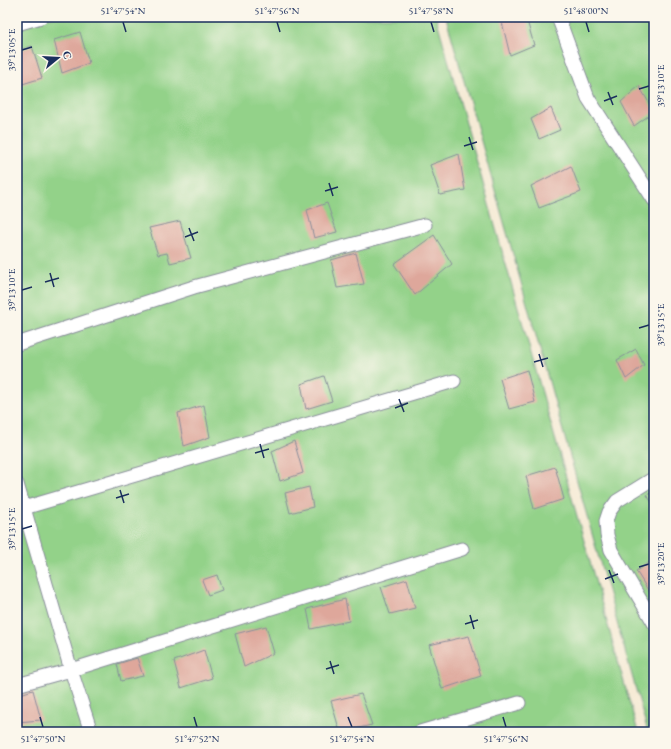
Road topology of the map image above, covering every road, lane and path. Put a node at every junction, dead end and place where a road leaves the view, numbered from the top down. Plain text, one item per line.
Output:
1 (41, 17) edge
2 (558, 17) edge
3 (17, 24) edge
4 (654, 200) edge
5 (424, 225) dead end
6 (17, 344) edge
7 (454, 381) dead end
8 (654, 478) edge
9 (17, 484) edge
10 (20, 509) edge
11 (462, 549) dead end
12 (654, 623) edge
13 (71, 670) junction
14 (17, 685) edge
15 (519, 703) dead end
16 (91, 732) edge
17 (420, 732) edge

1 - 3 street
2 - 4 street
5 - 6 street
7 - 10 street
8 - 12 street
9 - 10 street
10 - 13 street
11 - 13 street
13 - 14 street
13 - 16 street
15 - 17 street

